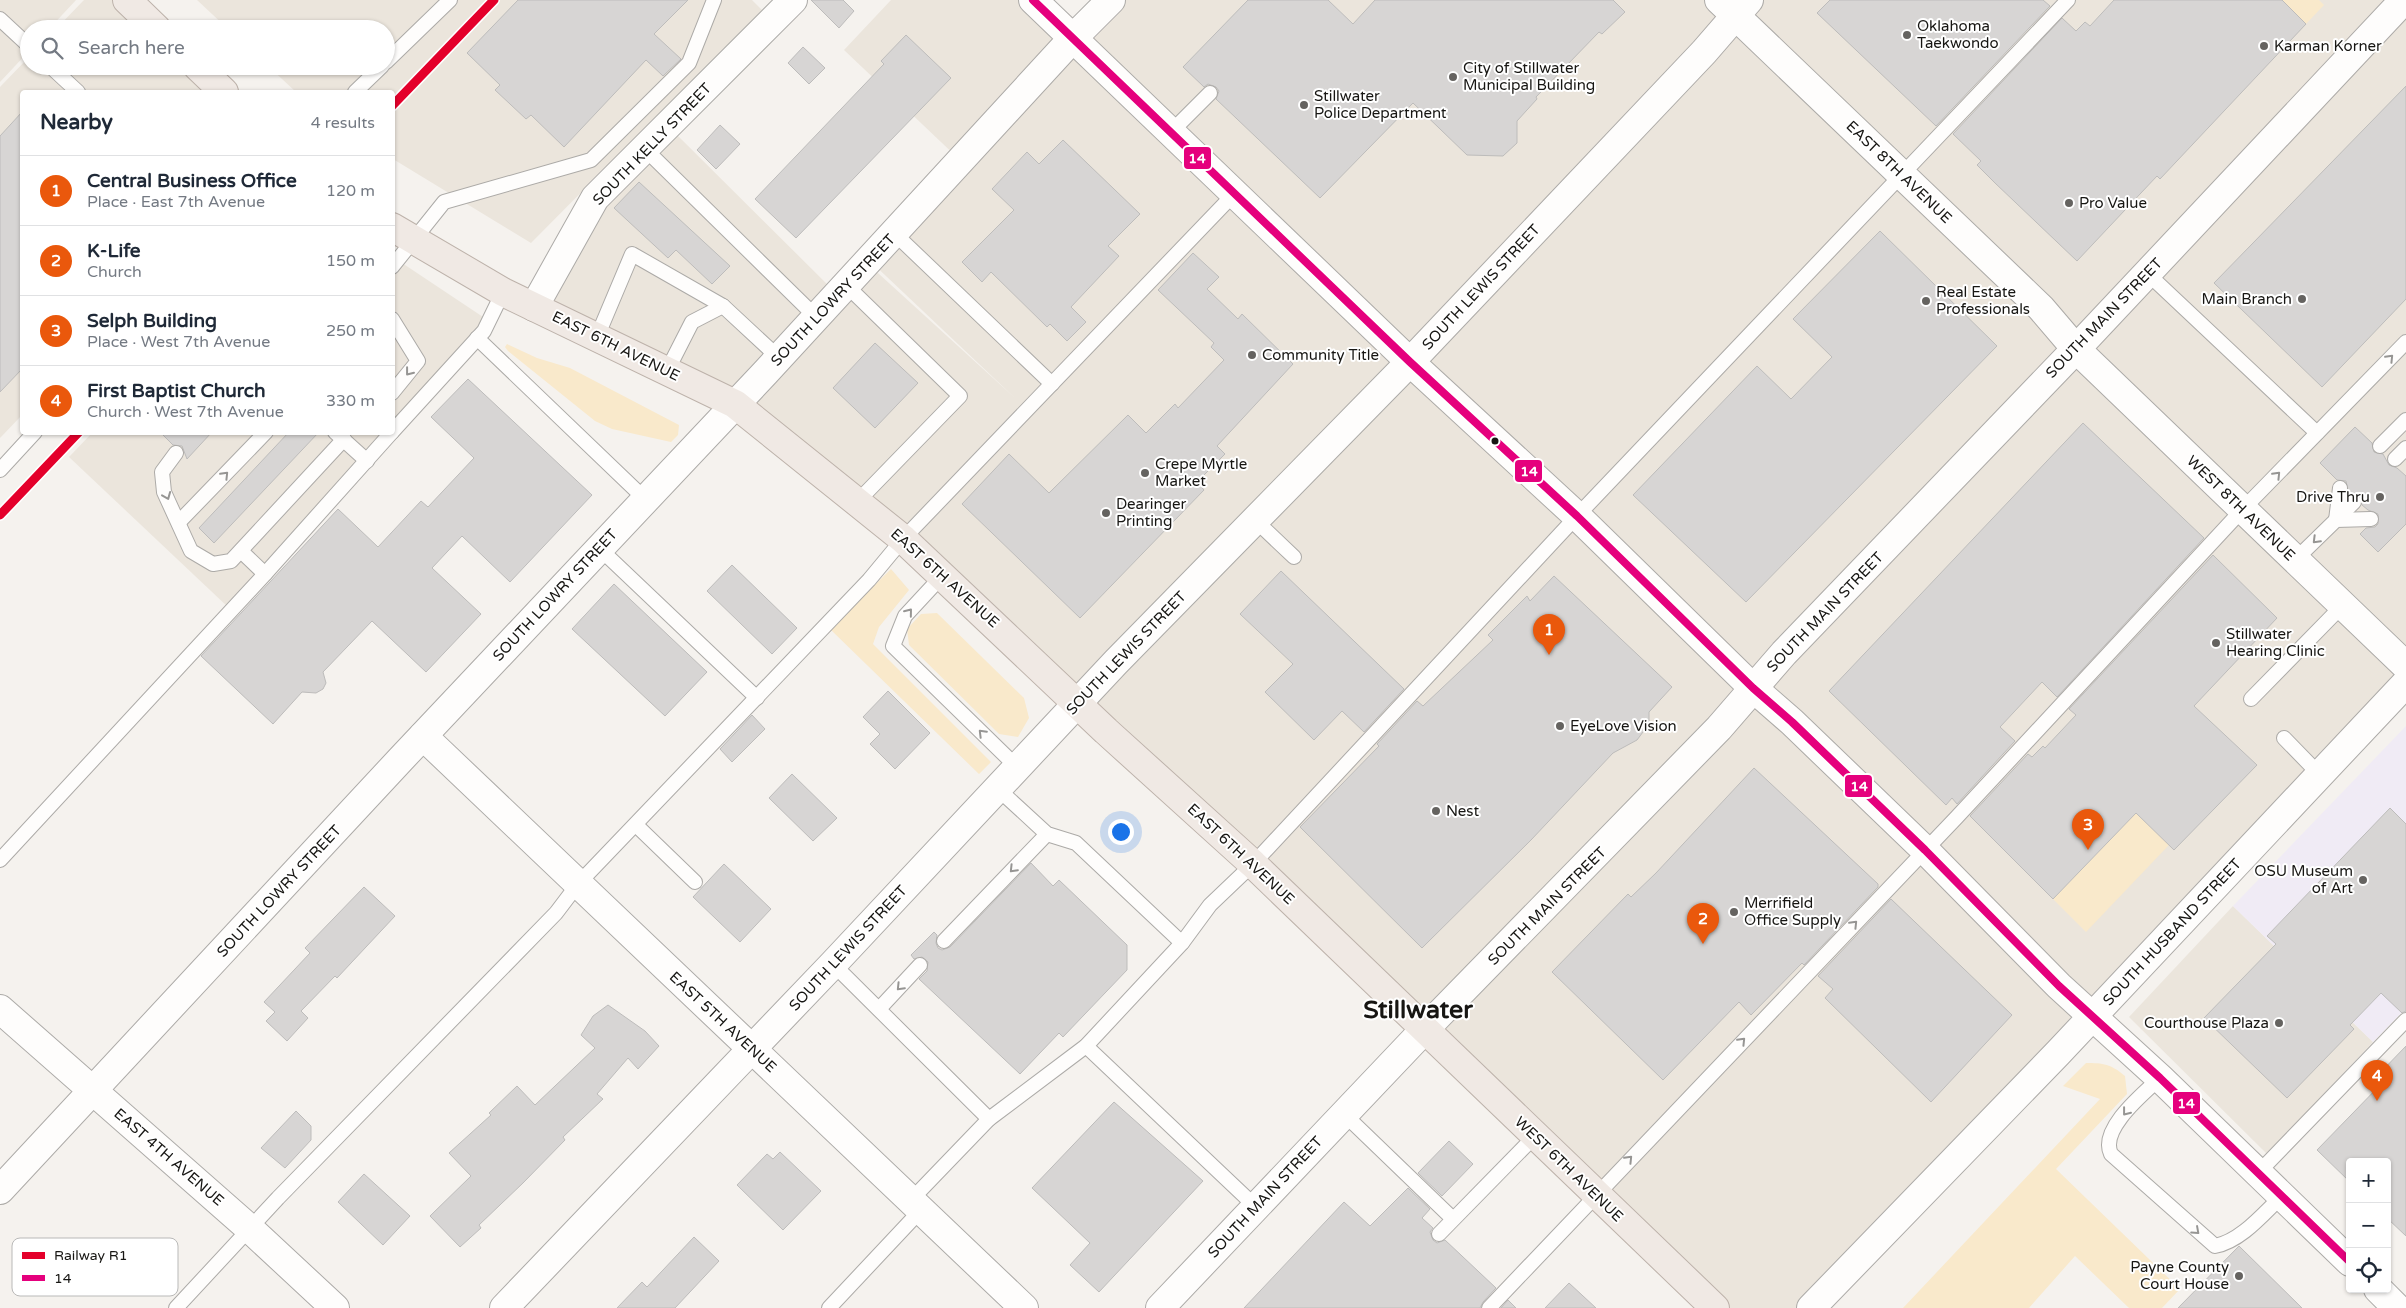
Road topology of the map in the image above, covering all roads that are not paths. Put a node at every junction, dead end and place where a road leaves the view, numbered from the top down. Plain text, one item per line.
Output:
1 (127, 0) edge
2 (450, 0) edge
3 (714, 0) edge
4 (793, 0) edge
5 (1033, 0) edge
6 (1111, 0) edge
7 (2068, 0) edge
8 (2404, 0) edge
9 (1734, 5) edge
10 (0, 19) edge
11 (148, 20) edge
12 (20, 38) edge
13 (1073, 38) junction
14 (395, 53) edge
15 (60, 75) edge
16 (206, 75) edge
17 (373, 75) edge
18 (76, 90) edge
19 (222, 90) edge
20 (357, 90) edge
21 (1210, 93) dead end
22 (1170, 132) junction
23 (645, 149) junction
24 (1902, 175) junction
25 (1235, 193) junction
26 (894, 233) junction
27 (403, 234) edge
28 (395, 257) edge
29 (2147, 273) junction
30 (846, 285) junction
31 (503, 292) junction
32 (723, 306) junction
33 (534, 307) junction
34 (816, 317) junction
35 (395, 325) edge
36 (597, 337) junction
37 (477, 338) junction
38 (2406, 342) edge
39 (2076, 349) junction
40 (779, 358) junction
41 (1410, 362) junction
42 (667, 371) junction
43 (1052, 384) junction
44 (395, 389) edge
45 (735, 404) junction
46 (2406, 420) edge
47 (395, 429) edge
48 (2317, 433) junction
49 (32, 435) edge
50 (263, 435) edge
51 (389, 435) edge
52 (339, 436) edge
53 (2380, 446) dead end
54 (2406, 448) edge
55 (176, 453) dead end
56 (2395, 459) dead end
57 (367, 461) junction
58 (0, 470) edge
59 (2340, 488) dead end
60 (645, 498) junction
61 (857, 502) junction
62 (2354, 502) dead end
63 (2243, 509) junction
64 (1577, 516) junction
65 (2371, 519) dead end
66 (1255, 520) junction
67 (2336, 520) junction
68 (179, 522) junction
69 (903, 539) junction
70 (599, 548) junction
71 (241, 551) junction
72 (1294, 557) dead end
73 (2295, 560) junction
74 (265, 574) junction
75 (943, 575) junction
76 (2342, 606) junction
77 (2406, 666) edge
78 (2406, 684) edge
79 (1753, 688) junction
80 (757, 698) junction
81 (2252, 699) dead end
82 (1078, 702) junction
83 (423, 736) junction
84 (2284, 738) dead end
85 (1017, 768) junction
86 (2321, 776) junction
87 (998, 788) junction
88 (636, 825) junction
89 (1047, 834) junction
90 (1925, 850) junction
91 (0, 860) edge
92 (1253, 864) junction
93 (695, 882) dead end
94 (578, 884) junction
95 (944, 941) dead end
96 (1182, 943) junction
97 (833, 964) junction
98 (920, 965) dead end
99 (0, 1009) edge
100 (879, 1009) junction
101 (2093, 1016) junction
102 (2406, 1020) edge
103 (1424, 1030) junction
104 (1086, 1046) junction
105 (752, 1049) junction
106 (2160, 1078) junction
107 (94, 1091) junction
108 (1344, 1114) junction
109 (989, 1119) junction
110 (1535, 1136) junction
111 (2258, 1173) junction
112 (0, 1190) edge
113 (1596, 1194) junction
114 (2282, 1196) junction
115 (916, 1205) junction
116 (1256, 1207) junction
117 (1453, 1220) junction
118 (250, 1228) junction
119 (1439, 1234) dead end
120 (2346, 1258) edge
121 (2382, 1293) edge
122 (176, 1308) edge
123 (334, 1308) edge
124 (504, 1308) edge
125 (828, 1308) edge
126 (1024, 1308) edge
127 (1160, 1308) edge
128 (1489, 1308) edge
129 (1715, 1308) edge
130 (1811, 1308) edge
131 (2397, 1308) edge

1 - 11 highway
2 - 14 lane
3 - 27 lane
4 - 23 street, SOUTH KELLY STREET
5 - 13 street
6 - 13 street, SOUTH LOWRY STREET
7 - 24 lane
8 - 29 street, SOUTH MAIN STREET
9 - 24 street, EAST 8TH AVENUE
9 - 41 street, SOUTH LEWIS STREET
10 - 12 lane
13 - 22 street
13 - 26 street, SOUTH LOWRY STREET
15 - 18 lane
16 - 19 highway
17 - 20 lane
21 - 22 lane
22 - 25 street
23 - 33 street, SOUTH KELLY STREET
23 - 34 lane
24 - 39 street, EAST 8TH AVENUE
24 - 64 lane
25 - 41 street
25 - 43 lane
26 - 30 street, SOUTH LOWRY STREET
26 - 43 lane
27 - 28 lane
27 - 31 highway, EAST 6TH AVENUE
29 - 39 street, SOUTH MAIN STREET
29 - 48 lane
30 - 34 street, SOUTH LOWRY STREET
30 - 61 lane
31 - 33 highway, EAST 6TH AVENUE
31 - 37 lane
32 - 36 lane
32 - 40 lane
32 - 42 lane
33 - 36 highway, EAST 6TH AVENUE
34 - 40 street, SOUTH LOWRY STREET
35 -> 44 lane
36 - 42 highway, EAST 6TH AVENUE
37 - 47 lane
37 - 60 lane
48 -> 38 lane
39 - 63 street, WEST 8TH AVENUE
39 - 79 street, SOUTH MAIN STREET
40 - 45 street, SOUTH LOWRY STREET
41 - 64 street
41 - 66 street, SOUTH LEWIS STREET
42 - 45 highway, EAST 6TH AVENUE
43 - 69 lane
45 - 60 street, SOUTH LOWRY STREET
45 - 61 highway, EAST 6TH AVENUE
46 - 53 lane
63 -> 48 lane
49 - 58 lane
68 -> 50 lane
51 - 57 lane
52 - 57 lane
52 - 71 lane
54 - 56 lane
55 -> 68 lane
57 - 74 lane
59 - 67 lane
60 - 70 street, SOUTH LOWRY STREET
61 - 69 highway, EAST 6TH AVENUE
62 - 67 lane
63 - 73 street, WEST 8TH AVENUE
63 - 90 lane
64 - 79 street
64 - 92 lane
65 - 67 lane
66 - 72 lane
66 - 82 street, SOUTH LEWIS STREET
67 -> 73 lane
68 - 71 lane
69 - 75 highway, EAST 6TH AVENUE
69 - 80 lane
70 - 80 lane
70 - 83 street, SOUTH LOWRY STREET
71 - 74 lane
73 - 76 street, WEST 8TH AVENUE
74 - 91 lane
75 - 82 highway, EAST 6TH AVENUE
85 -> 75 lane
76 - 77 street, WEST 8TH AVENUE
76 - 81 lane
78 - 86 street, SOUTH HUSBAND STREET
79 - 90 street
79 - 103 street, SOUTH MAIN STREET
80 - 88 lane
82 - 85 street, SOUTH LEWIS STREET
82 - 92 highway, EAST 6TH AVENUE
83 - 94 street, EAST 5TH AVENUE
83 - 107 street, SOUTH LOWRY STREET
84 - 86 lane
85 - 87 street, SOUTH LEWIS STREET
86 - 101 street, SOUTH HUSBAND STREET
87 - 89 lane
87 - 97 street, SOUTH LEWIS STREET
88 - 93 lane
88 - 94 lane
89 -> 95 lane
89 - 96 lane
90 - 101 street
113 -> 90 lane
92 - 96 lane
92 - 103 highway, EAST 6TH AVENUE
94 - 105 street, EAST 5TH AVENUE
94 - 118 lane
96 - 104 lane
97 - 100 lane
97 - 105 street, SOUTH LEWIS STREET
98 -> 100 lane
99 - 107 street, EAST 4TH AVENUE
100 - 109 lane
101 - 106 street
101 - 130 street, SOUTH HUSBAND STREET
102 - 111 lane
103 - 108 street, SOUTH MAIN STREET
103 - 110 highway, WEST 6TH AVENUE
104 - 109 lane
104 - 116 lane
105 - 115 street, EAST 5TH AVENUE
105 - 124 street, SOUTH LEWIS STREET
106 - 111 street
106 -> 114 lane
107 - 112 street, SOUTH LOWRY STREET
107 - 118 street, EAST 4TH AVENUE
108 - 116 street, SOUTH MAIN STREET
108 - 117 lane
109 - 115 lane
110 - 113 highway, WEST 6TH AVENUE
110 - 117 lane
111 - 114 street
113 - 128 lane
113 - 129 highway, WEST 6TH AVENUE
114 - 120 street
115 - 125 lane
115 - 126 street, EAST 5TH AVENUE
116 - 127 street, SOUTH MAIN STREET
117 - 119 lane
118 - 122 lane
118 - 123 street, EAST 4TH AVENUE
121 - 131 street

